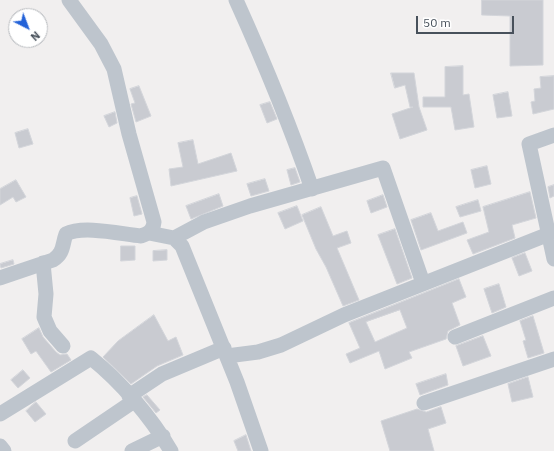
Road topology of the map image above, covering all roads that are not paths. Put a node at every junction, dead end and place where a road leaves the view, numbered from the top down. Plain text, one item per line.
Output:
1 (69, 0) edge
2 (236, 0) edge
3 (554, 135) edge
4 (312, 189) junction
5 (149, 233) junction
6 (549, 234) junction
7 (174, 238) junction
8 (554, 259) edge
9 (43, 263) junction
10 (0, 278) edge
11 (423, 283) junction
12 (554, 298) edge
13 (455, 337) dead end
14 (64, 346) dead end
15 (225, 352) junction
16 (554, 358) edge
17 (131, 398) junction
18 (424, 403) dead end
19 (0, 414) edge
20 (162, 436) junction
21 (75, 440) dead end
22 (0, 446) edge
23 (4, 451) edge
24 (132, 451) edge
25 (171, 451) edge
26 (261, 451) edge

1 - 5 street
2 - 4 street
3 - 6 street
4 - 7 street
4 - 11 street
5 - 7 street
5 - 9 street
6 - 8 street
6 - 11 street
7 - 15 street
9 - 10 street
9 - 14 street
11 - 15 street
12 - 13 street
15 - 17 street
15 - 26 street
16 - 18 street
17 - 19 street
17 - 20 street
17 - 21 street
20 - 24 street
20 - 25 street
22 - 23 street

